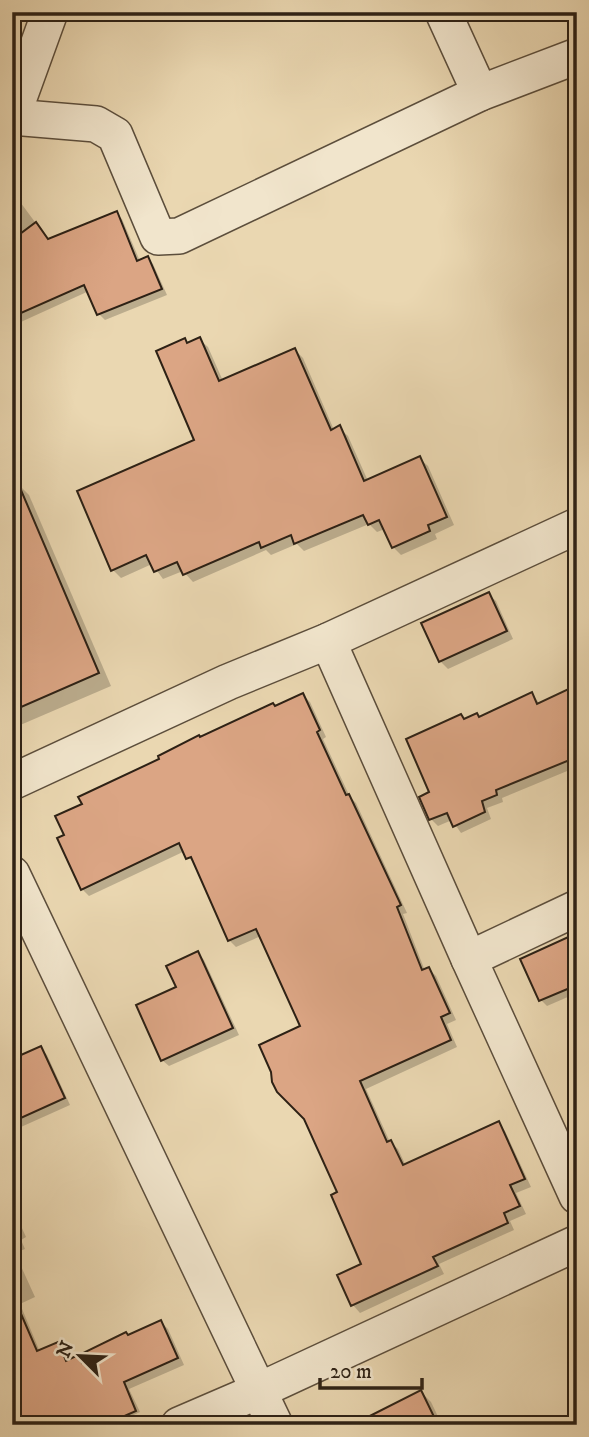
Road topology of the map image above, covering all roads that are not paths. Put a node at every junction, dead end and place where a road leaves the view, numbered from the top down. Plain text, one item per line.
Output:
1 (50, 12) edge
2 (443, 12) edge
3 (577, 55) edge
4 (480, 93) junction
5 (12, 117) edge
6 (577, 526) edge
7 (328, 641) junction
8 (13, 780) edge
9 (12, 874) edge
10 (577, 908) edge
11 (469, 959) junction
12 (577, 1196) edge
13 (577, 1243) edge
14 (258, 1391) junction
15 (179, 1425) edge
16 (275, 1425) edge

1 - 5 street
2 - 4 street
3 - 4 street
4 - 5 street
6 - 7 street
7 - 8 street
7 - 11 street
9 - 14 street
10 - 11 street
11 - 12 street
13 - 14 street
14 - 15 street
14 - 16 street

